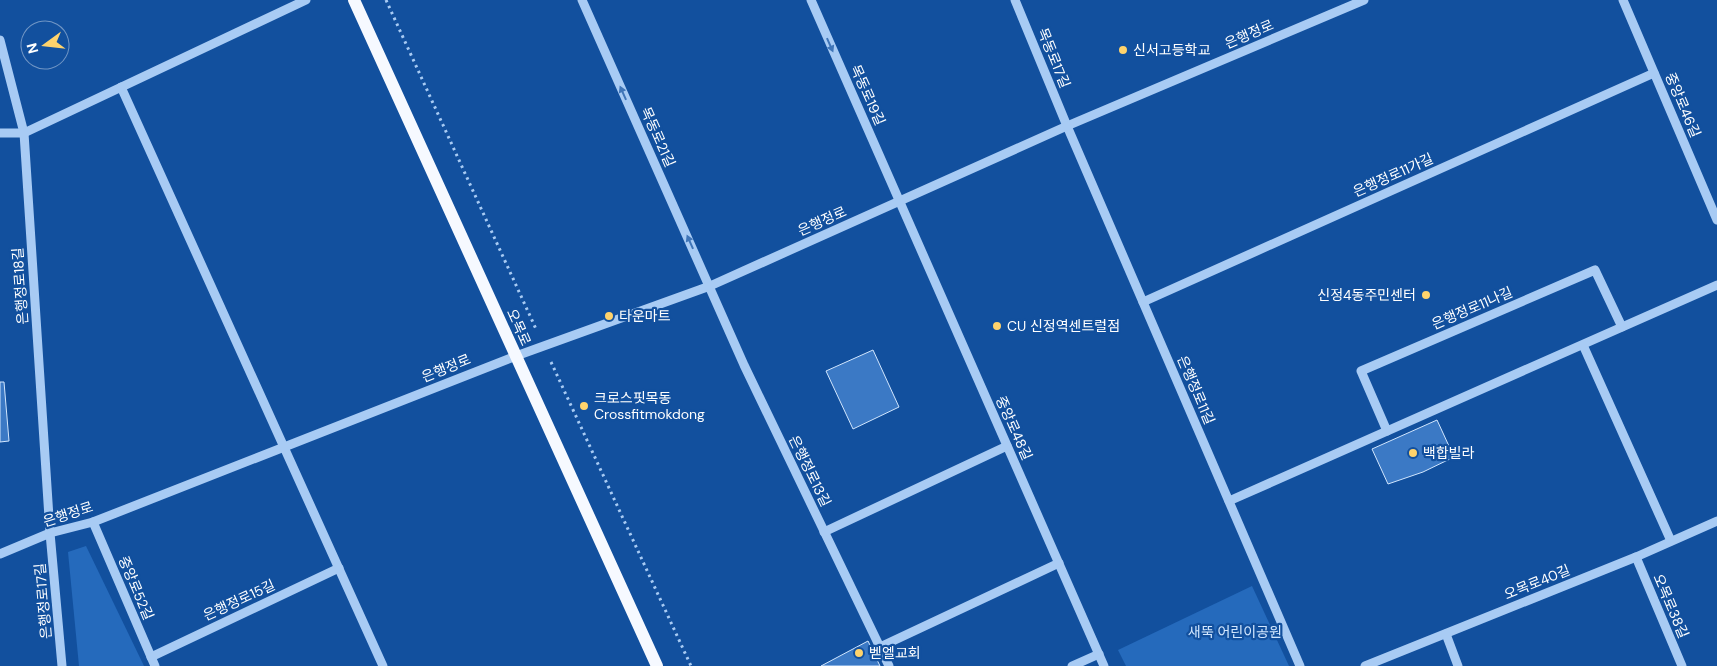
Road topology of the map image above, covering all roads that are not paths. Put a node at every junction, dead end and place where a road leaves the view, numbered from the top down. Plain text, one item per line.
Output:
1 (306, 0) edge
2 (354, 0) edge
3 (582, 0) edge
4 (811, 0) edge
5 (1015, 0) edge
6 (1364, 0) edge
7 (1623, 0) edge
8 (0, 40) edge
9 (1654, 73) junction
10 (121, 87) junction
11 (1067, 126) junction
12 (0, 133) edge
13 (24, 133) junction
14 (900, 202) junction
15 (1717, 220) edge
16 (710, 286) junction
17 (1717, 286) edge
18 (1143, 302) junction
19 (1622, 327) junction
20 (1583, 345) junction
21 (516, 356) junction
22 (1387, 432) junction
23 (1007, 446) junction
24 (284, 447) junction
25 (1229, 502) junction
26 (1717, 521) edge
27 (93, 522) junction
28 (824, 532) junction
29 (50, 533) junction
30 (1671, 541) junction
31 (0, 554) edge
32 (1636, 557) junction
33 (1059, 563) junction
34 (339, 568) junction
35 (1446, 634) junction
36 (880, 647) junction
37 (1098, 654) junction
38 (153, 662) edge
39 (62, 666) edge
40 (383, 666) edge
41 (657, 666) edge
42 (889, 666) edge
43 (1072, 666) edge
44 (1104, 666) edge
45 (1300, 666) edge
46 (1365, 666) edge
47 (1458, 666) edge
48 (1682, 666) edge

1 - 10 street
2 - 21 main road, 오목로
16 -> 3 street, 목동로21길
4 -> 14 street, 목동로19길
5 - 11 street, 목동로17길
6 - 11 street, 은행정로
7 - 9 street, 중앙로46길
8 - 13 street, 은행정로18길
9 - 15 street, 중앙로46길
9 - 18 street, 은행정로11가길
10 - 13 street
10 - 24 street
11 - 14 street, 은행정로
11 - 18 street, 은행정로11길
12 - 13 street
13 - 29 street, 은행정로18길
14 - 16 street, 은행정로
14 - 23 street, 중앙로48길
16 - 21 street, 은행정로
16 - 28 street, 은행정로13길
17 - 19 street
18 - 25 street, 은행정로11길
19 - 20 street
19 - 22 street, 은행정로11나길
20 - 22 street
20 - 30 street
21 - 24 street, 은행정로
21 - 41 main road, 오목로
22 - 25 street
23 - 28 street
23 - 33 street, 중앙로48길
24 - 27 street, 은행정로
24 - 34 street
25 - 45 street, 은행정로11길
26 - 30 street, 오목로40길
27 - 29 street, 은행정로
27 - 38 street, 중앙로52길
28 - 36 street, 은행정로13길
29 - 31 street, 은행정로
29 - 39 street, 은행정로17길
30 - 32 street, 오목로40길
32 - 35 street, 오목로40길
32 - 48 street, 오목로38길
33 - 36 street
33 - 37 street, 중앙로48길
34 - 38 street, 은행정로15길
34 - 40 street
35 - 46 street, 오목로40길
35 - 47 street
36 - 42 street, 은행정로13길
37 - 43 street
37 - 44 street, 중앙로48길

